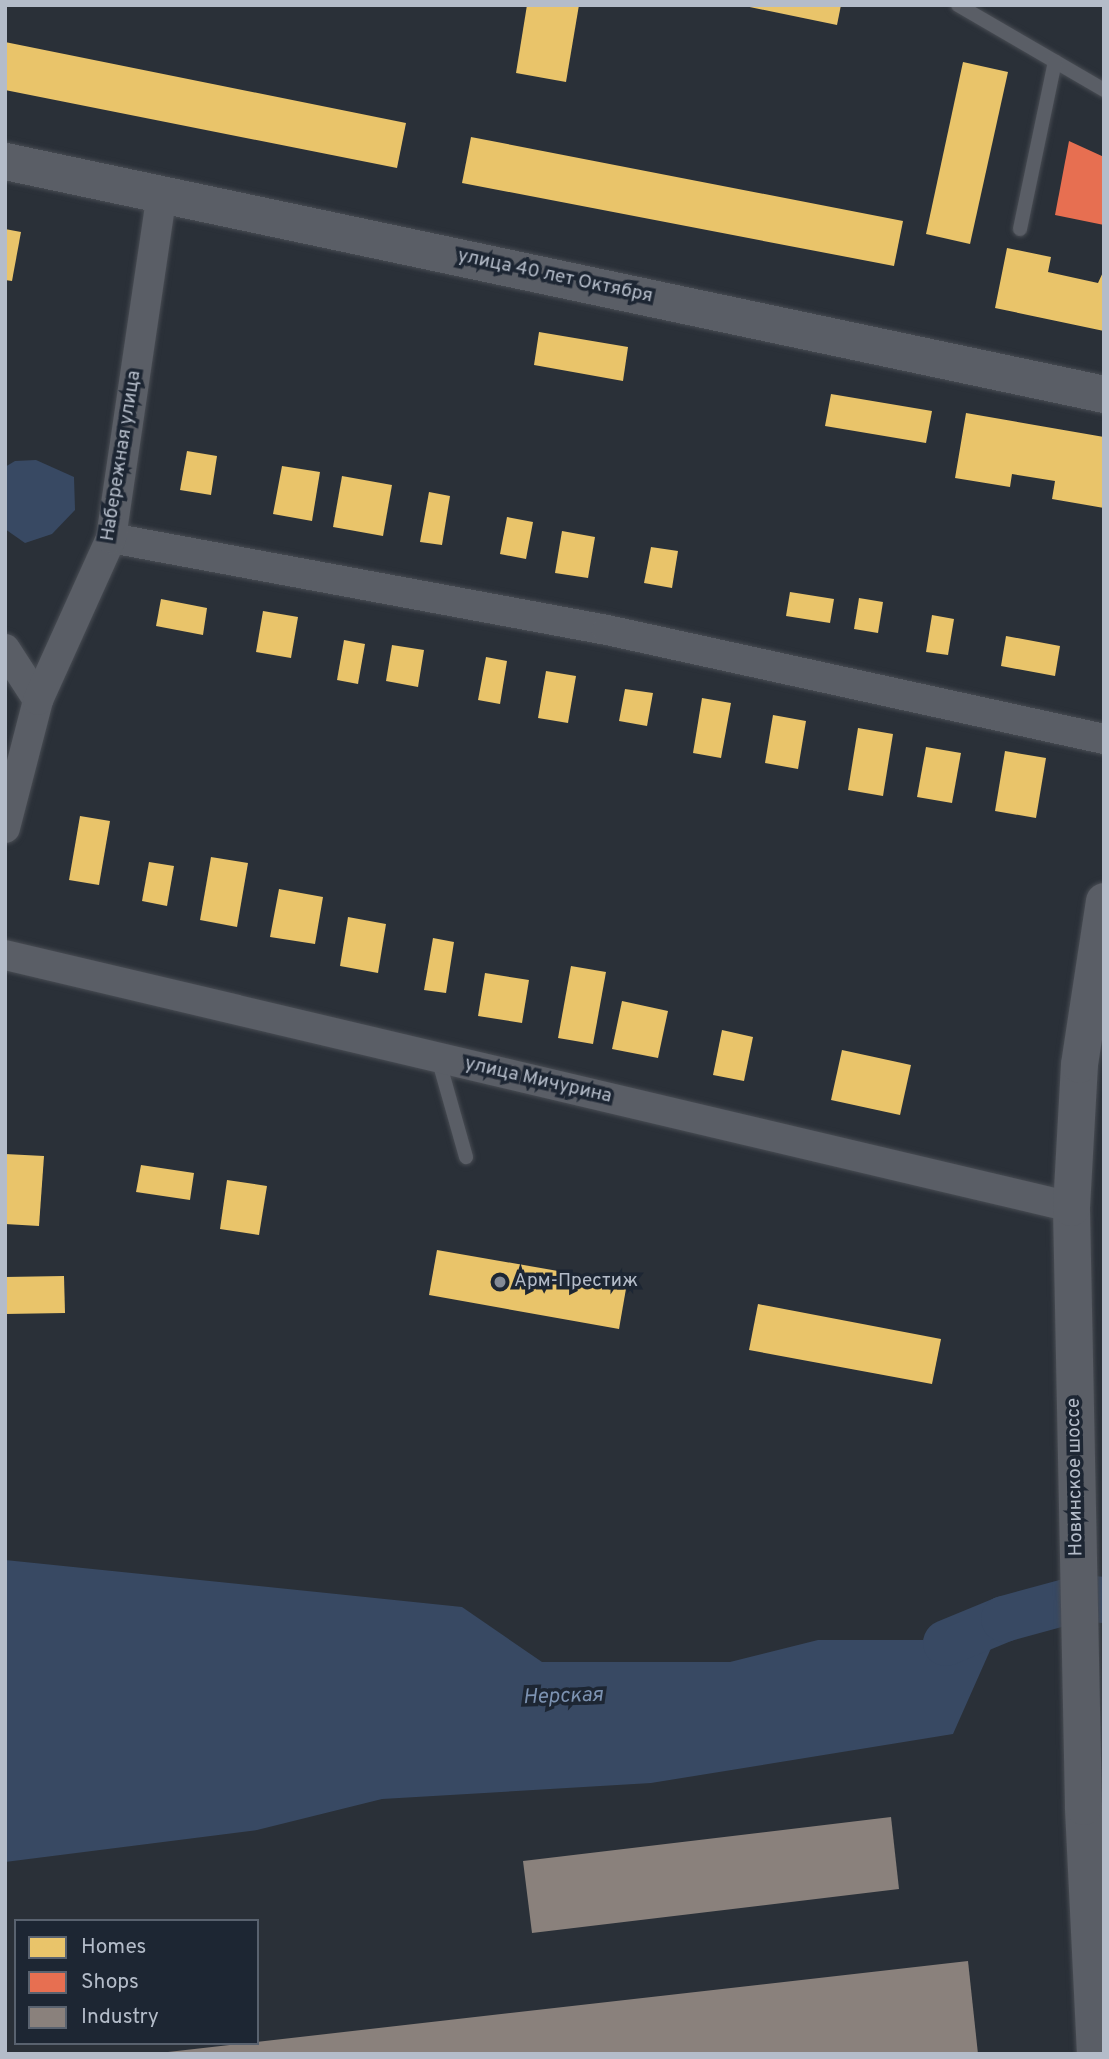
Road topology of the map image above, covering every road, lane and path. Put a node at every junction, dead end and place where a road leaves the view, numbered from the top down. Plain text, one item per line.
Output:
1 (958, 5) edge
2 (1055, 62) junction
3 (1104, 90) edge
4 (5, 160) edge
5 (162, 193) junction
6 (1020, 229) dead end
7 (1104, 394) edge
8 (111, 538) junction
9 (5, 649) edge
10 (38, 700) junction
11 (1104, 739) edge
12 (5, 828) edge
13 (1104, 901) edge
14 (1100, 942) edge
15 (5, 955) edge
16 (438, 1058) junction
17 (466, 1157) dead end
18 (1071, 1207) junction
19 (1095, 2054) edge

1 - 2 lane
2 - 3 lane
2 - 6 lane
4 - 5 street, улица 40 лет Октября
5 - 7 street, улица 40 лет Октября
5 - 8 street, Набережная улица
8 - 10 street, Набережная улица
8 - 11 street
9 - 10 street
10 - 12 street, Набережная улица
13 - 14 street, Новинское шоссе
14 - 18 street, Новинское шоссе
15 - 16 street, улица Мичурина
16 - 17 lane
16 - 18 street, улица Мичурина
18 - 19 street, Новинское шоссе

